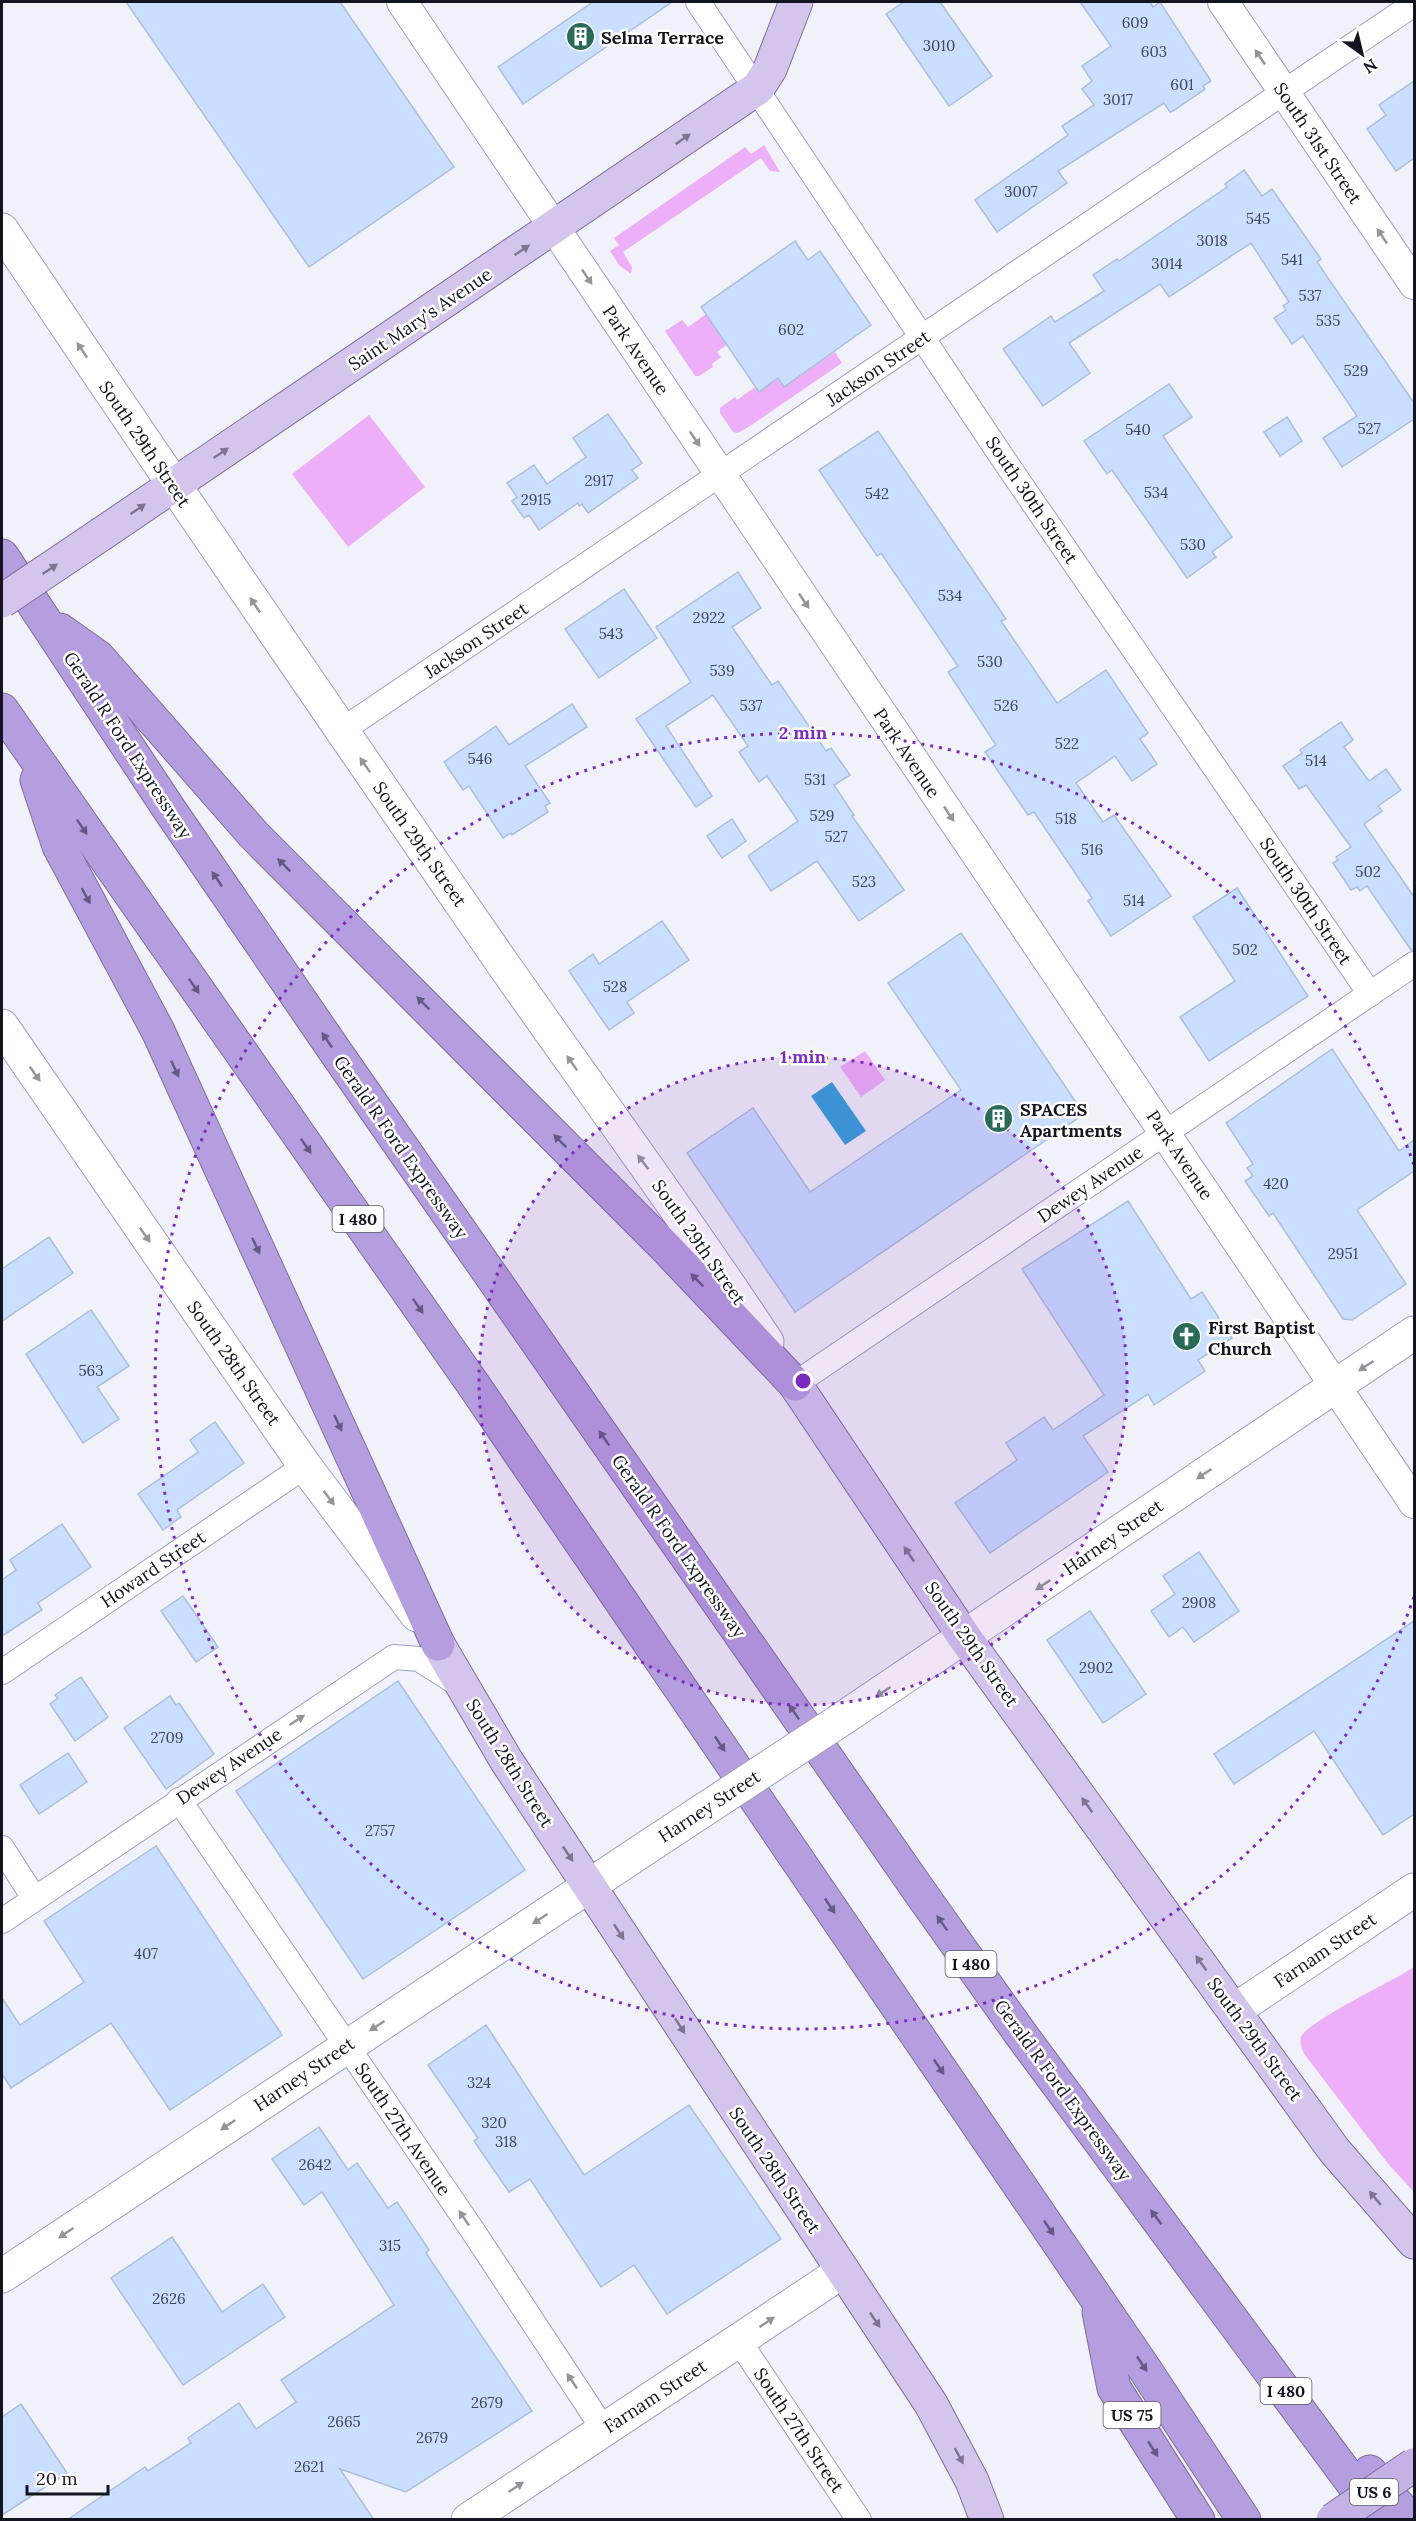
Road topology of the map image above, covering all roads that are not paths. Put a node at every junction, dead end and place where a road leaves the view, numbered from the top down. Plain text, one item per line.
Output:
1 (402, 2) edge
2 (698, 2) edge
3 (796, 2) edge
4 (1223, 2) edge
5 (1414, 4) edge
6 (758, 88) junction
7 (1284, 92) junction
8 (555, 228) junction
9 (2, 230) edge
10 (1414, 284) edge
11 (923, 337) junction
12 (719, 475) junction
13 (173, 486) junction
14 (2, 556) edge
15 (2, 601) edge
16 (45, 619) junction
17 (2, 710) edge
18 (341, 731) junction
19 (25, 745) junction
20 (1414, 964) edge
21 (1370, 994) junction
22 (2, 1026) edge
23 (1165, 1133) junction
24 (1414, 1333) edge
25 (795, 1384) junction
26 (1336, 1386) junction
27 (305, 1466) junction
28 (1414, 1503) edge
29 (965, 1638) junction
30 (438, 1644) junction
31 (2, 1672) edge
32 (464, 1687) junction
33 (179, 1800) junction
34 (2, 1848) edge
35 (589, 1886) junction
36 (1414, 1890) edge
37 (34, 1898) junction
38 (2, 1921) edge
39 (1235, 2010) junction
40 (346, 2046) junction
41 (1414, 2242) edge
42 (1192, 2263) junction
43 (843, 2271) junction
44 (2, 2276) edge
45 (1097, 2299) junction
46 (739, 2341) junction
47 (604, 2430) junction
48 (1414, 2465) edge
49 (468, 2520) edge
50 (859, 2520) edge
51 (987, 2520) edge
52 (1198, 2520) edge
53 (1244, 2520) edge
54 (1333, 2520) edge
55 (1380, 2520) edge
56 (1410, 2520) edge

1 - 8 street, Park Avenue
2 - 6 street, South 30th Street
3 - 6 main road, Saint Mary's Avenue
7 -> 4 street, South 31st Street
5 - 7 street, Jackson Street
8 -> 6 main road, Saint Mary's Avenue
6 - 11 street, South 30th Street
10 -> 7 street, South 31st Street
7 - 11 street, Jackson Street
8 -> 12 street, Park Avenue
13 -> 8 main road, Saint Mary's Avenue
13 -> 9 main road, South 29th Street
11 - 12 street, Jackson Street
11 - 21 street, South 30th Street
12 - 18 street, Jackson Street
12 -> 23 street, Park Avenue
15 -> 13 main road, Saint Mary's Avenue, bridge
18 -> 13 main road, South 29th Street
14 - 16 highway, Gerald R Ford Expressway / I 480
25 -> 16 highway
42 -> 16 highway, Gerald R Ford Expressway / I 480
17 - 19 highway, I 480
25 -> 18 main road, South 29th Street
19 -> 30 highway
19 -> 45 highway, I 480
20 - 21 street, Dewey Avenue
21 - 23 street, Dewey Avenue
22 -> 27 main road, South 28th Street
23 - 25 street, Dewey Avenue
23 - 26 street, Park Avenue
24 -> 26 main road, Harney Street
29 -> 25 main road, South 29th Street
26 - 28 street, Park Avenue
26 -> 29 main road, Harney Street
27 -> 30 main road, South 28th Street
27 - 31 street, Howard Street
29 -> 35 main road, Harney Street, bridge
39 -> 29 main road, South 29th Street
30 - 32 main road, South 28th Street
33 -> 32 street, Dewey Avenue
32 -> 35 main road, South 28th Street
33 - 37 street, Dewey Avenue
33 - 40 street, South 27th Avenue
34 - 37 street
35 -> 40 main road, Harney Street
35 -> 43 main road, South 28th Street
36 - 39 main road, Farnam Street
37 - 38 street, Dewey Avenue
41 -> 39 main road, South 29th Street
40 -> 44 main road, Harney Street
47 -> 40 street, South 27th Avenue
42 - 55 highway, Gerald R Ford Expressway / I 480
42 - 56 highway
46 -> 43 main road, Farnam Street
43 -> 51 main road, South 28th Street
45 -> 52 highway, US 75
45 -> 53 highway, I 480
46 - 47 main road, Farnam Street
46 - 50 street, South 27th Street
49 -> 47 main road, Farnam Street
48 - 54 highway, US 6, bridge

